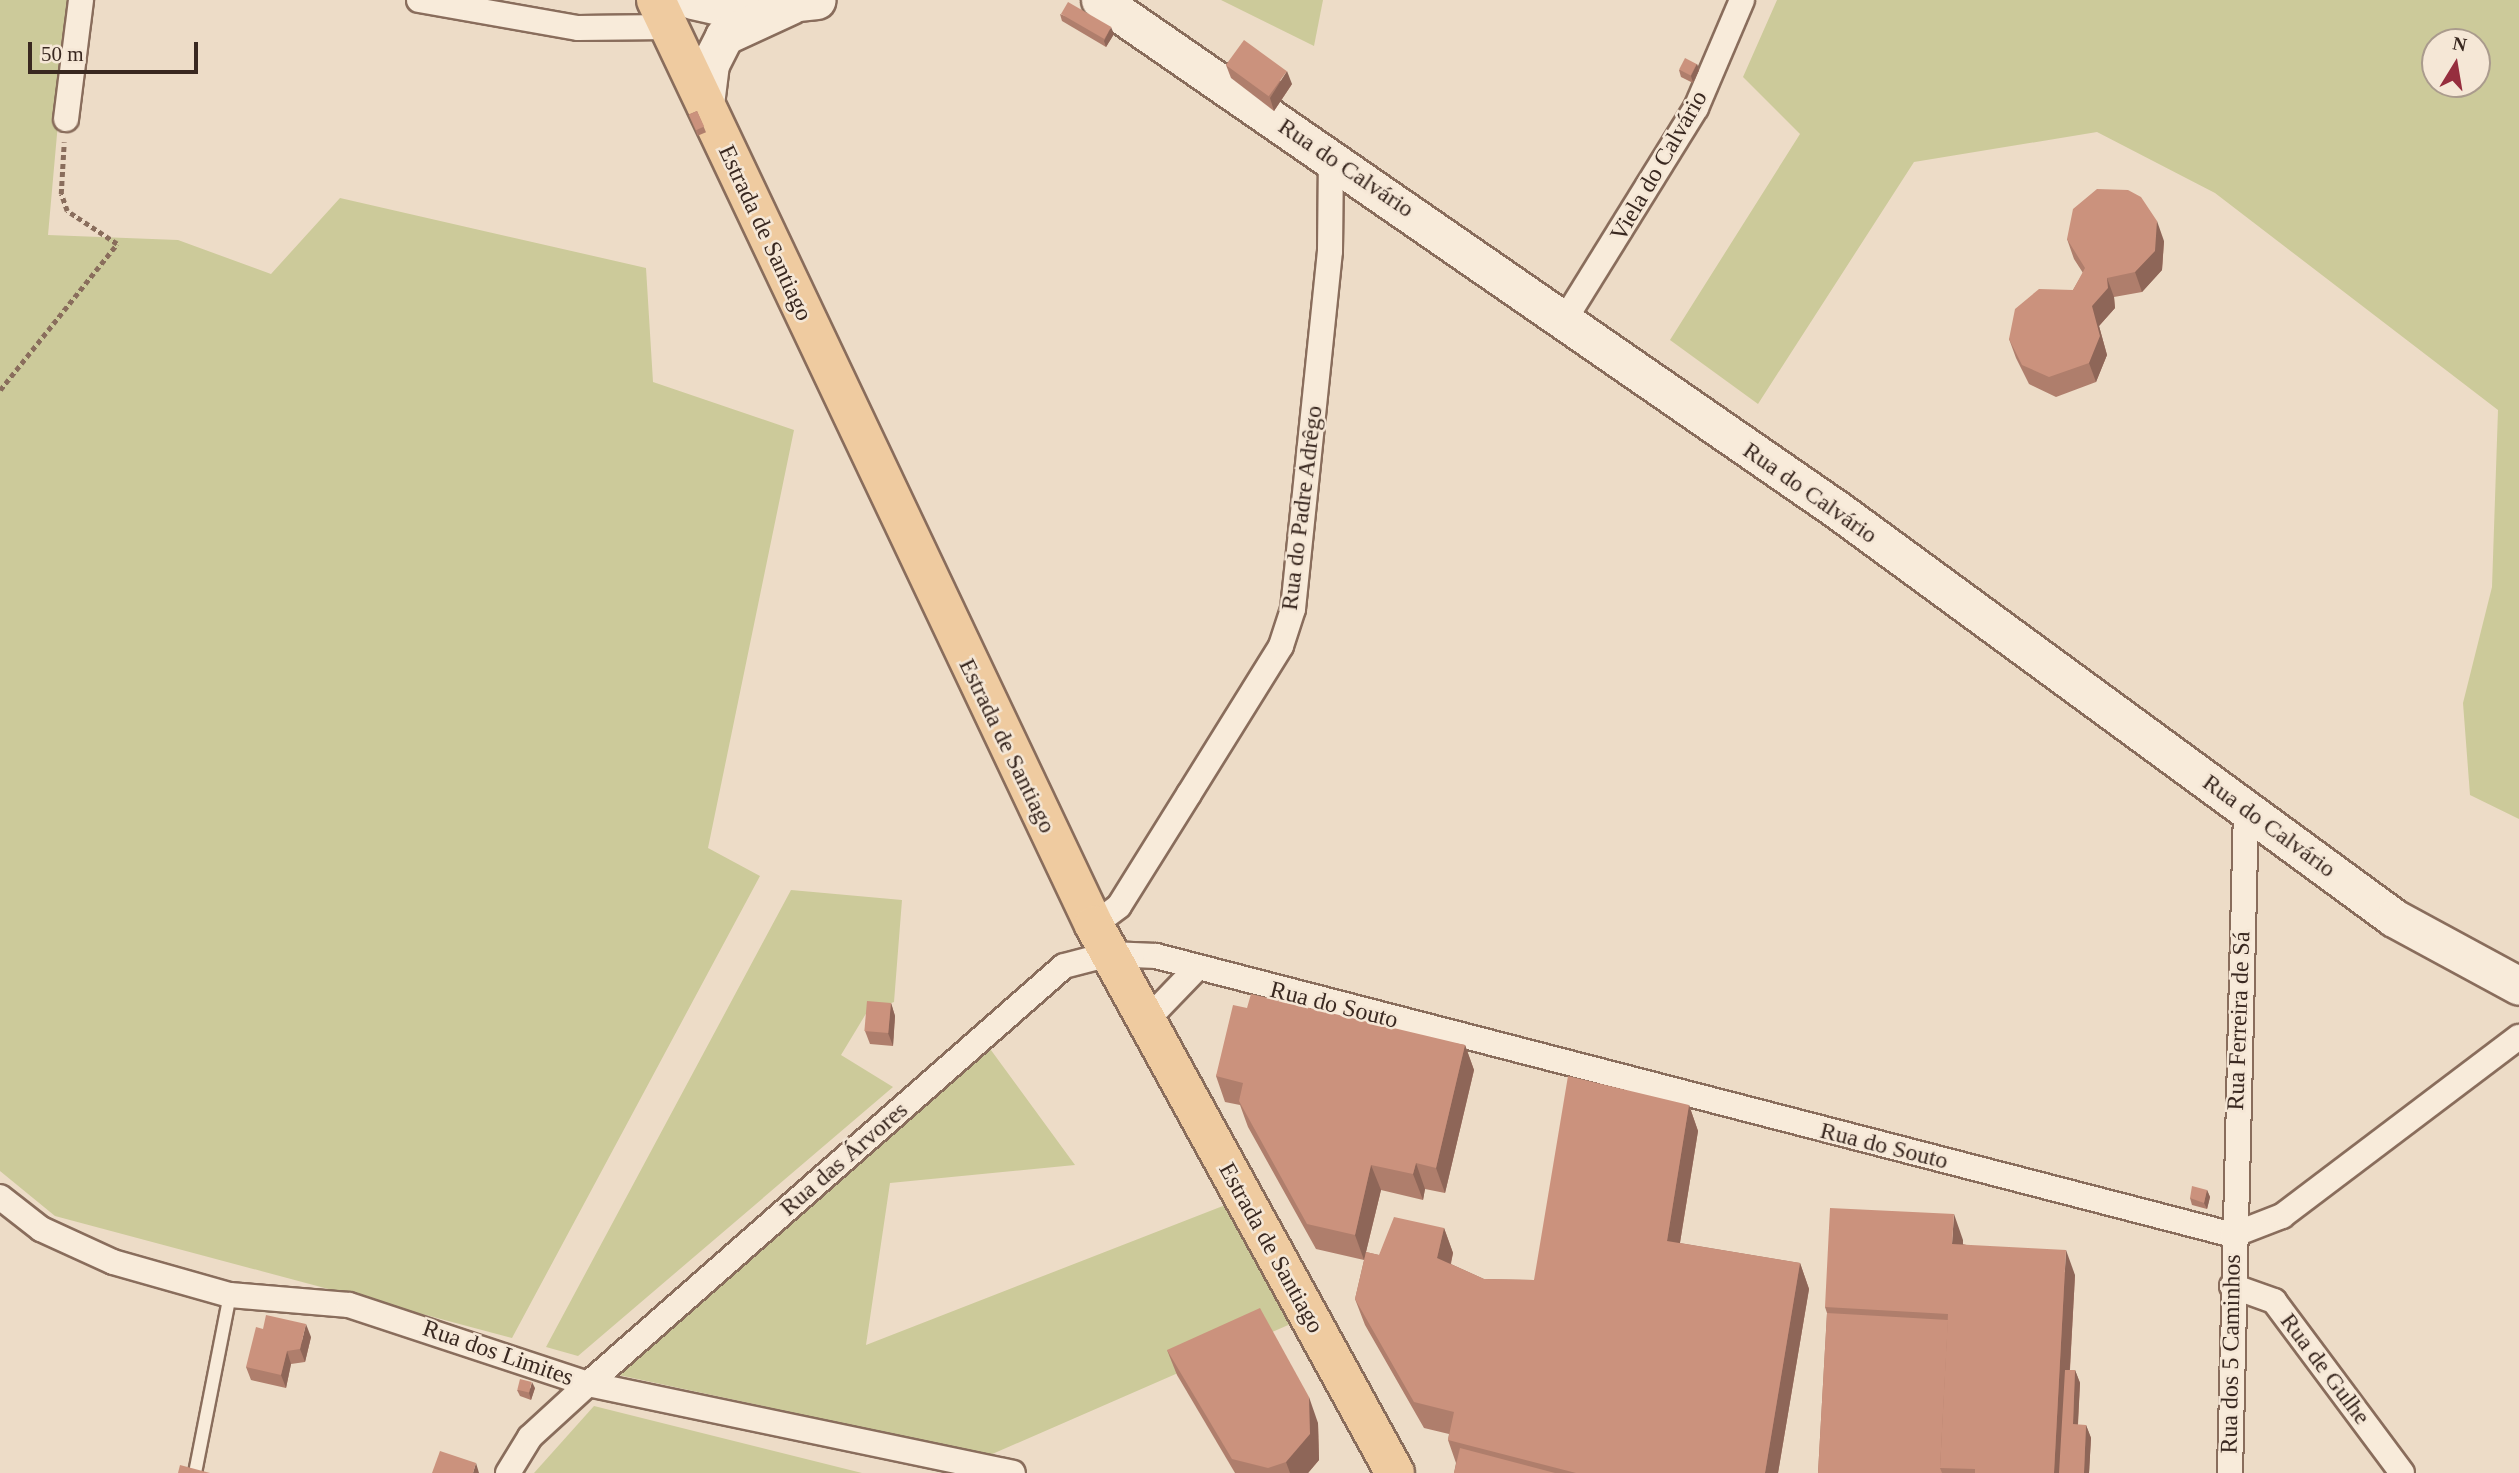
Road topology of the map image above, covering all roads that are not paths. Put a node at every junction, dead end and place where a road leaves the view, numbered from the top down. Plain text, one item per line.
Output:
1 (81, 0) edge
2 (419, 0) edge
3 (1100, 0) edge
4 (1742, 0) edge
5 (804, 2) edge
6 (672, 9) edge
7 (728, 23) junction
8 (705, 104) junction
9 (66, 119) road end
10 (1331, 158) junction
11 (1562, 324) junction
12 (2246, 808) junction
13 (1102, 940) junction
14 (1196, 970) junction
15 (2519, 986) edge
16 (1146, 1021) junction
17 (2519, 1037) edge
18 (0, 1197) edge
19 (2233, 1234) junction
20 (2232, 1286) junction
21 (230, 1295) junction
22 (588, 1384) junction
23 (195, 1473) edge
24 (508, 1473) edge
25 (1013, 1473) edge
26 (1395, 1473) edge
27 (2230, 1473) edge
28 (2402, 1473) edge

1 - 9 street
2 - 6 street
3 - 10 main road, Rua do Calvário
4 - 11 street, Viela do Calvário
5 - 7 main road
6 - 7 main road
6 - 8 main road, Estrada de Santiago
7 - 8 main road
8 - 13 main road, Estrada de Santiago
10 - 11 main road, Rua do Calvário
10 - 13 street, Rua do Padre Adrêgo
11 - 12 main road, Rua do Calvário
12 - 15 main road, Rua do Calvário
12 - 19 street, Rua Ferreira de Sá
13 - 14 street, Rua do Souto
13 - 16 main road, Estrada de Santiago
13 - 22 street, Rua das Árvores
14 - 16 street
14 - 19 street, Rua do Souto
16 - 26 main road, Estrada de Santiago
17 - 19 street
18 - 21 street, Rua dos Limites
19 - 20 street, Rua dos 5 Caminhos
20 - 27 street, Rua dos 5 Caminhos
20 - 28 street, Rua de Gulhe
21 - 22 street, Rua dos Limites
21 - 23 lane
22 - 24 street, Rua das Árvores
22 - 25 street, Rua dos Limites

